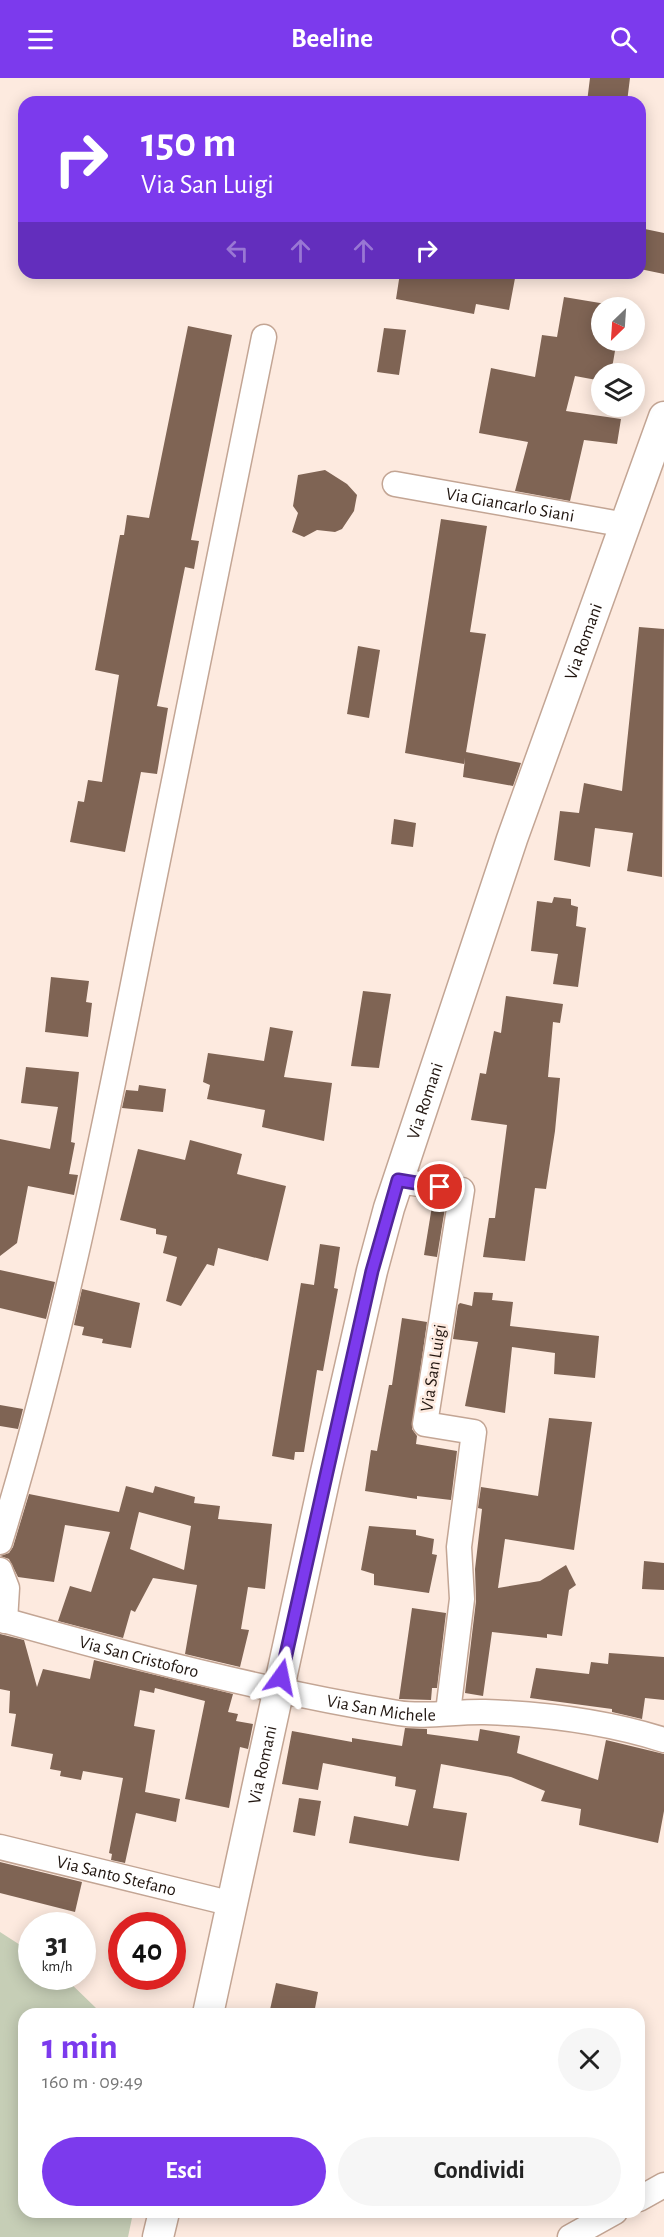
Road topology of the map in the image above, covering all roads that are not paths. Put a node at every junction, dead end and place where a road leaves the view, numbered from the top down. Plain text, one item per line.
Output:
1 (264, 338) dead end
2 (664, 417) edge
3 (395, 484) dead end
4 (626, 525) junction
5 (398, 1180) junction
6 (0, 1542) edge
7 (0, 1570) edge
8 (2, 1620) edge
9 (278, 1690) junction
10 (448, 1712) junction
11 (664, 1740) edge
12 (0, 1847) edge
13 (233, 1904) junction
14 (209, 2008) edge
15 (664, 2185) edge
16 (645, 2196) edge
17 (163, 2218) edge
18 (604, 2218) edge
19 (158, 2237) edge
20 (570, 2237) edge

1 - 6 street
2 - 4 street, Via Romani
3 - 4 street, Via Giancarlo Siani
4 - 5 street, Via Romani
5 - 9 street, Via Romani
5 - 10 street, Via San Luigi
7 - 8 street
8 - 9 street, Via San Cristoforo
9 - 10 street, Via San Michele
9 - 13 street, Via Romani
10 - 11 street, Via San Michele
12 - 13 street, Via Santo Stefano
13 - 14 street, Via Romani
15 - 16 street
17 - 19 street
18 - 20 street

